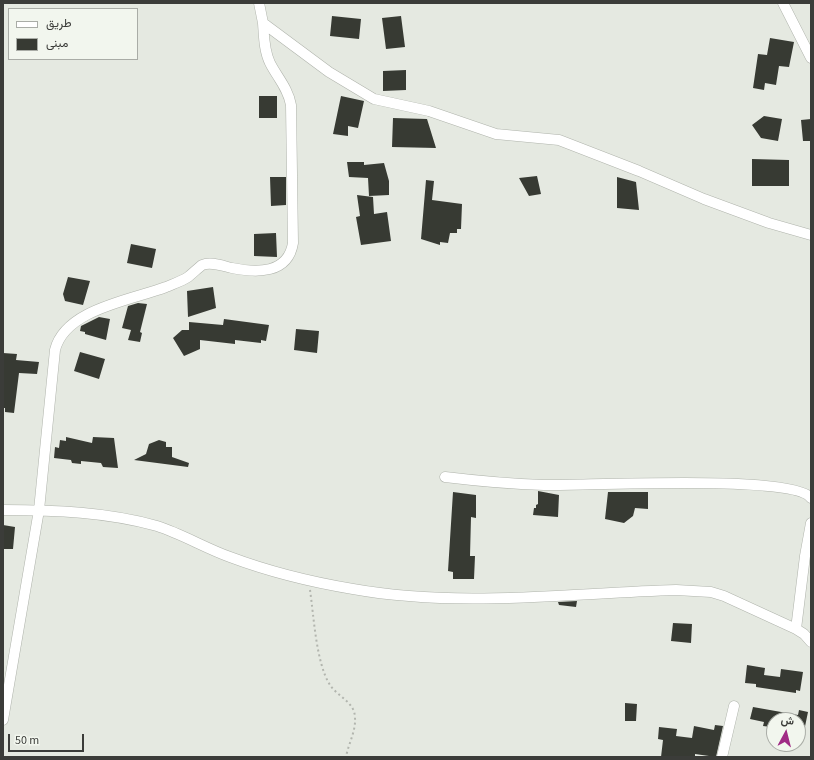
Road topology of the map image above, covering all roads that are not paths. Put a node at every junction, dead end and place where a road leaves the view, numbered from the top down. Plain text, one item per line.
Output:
1 (259, 3) edge
2 (783, 3) edge
3 (263, 23) junction
4 (811, 58) edge
5 (811, 236) edge
6 (445, 477) dead end
7 (811, 498) edge
8 (3, 510) edge
9 (39, 510) junction
10 (811, 523) edge
11 (796, 629) junction
12 (811, 642) edge
13 (734, 706) dead end
14 (3, 720) edge
15 (722, 757) edge

1 - 3 street
2 - 4 street
3 - 5 street
3 - 9 street
6 - 7 street
8 - 9 street
9 - 11 street
9 - 14 street
10 - 11 street
11 - 12 street
13 - 15 street

